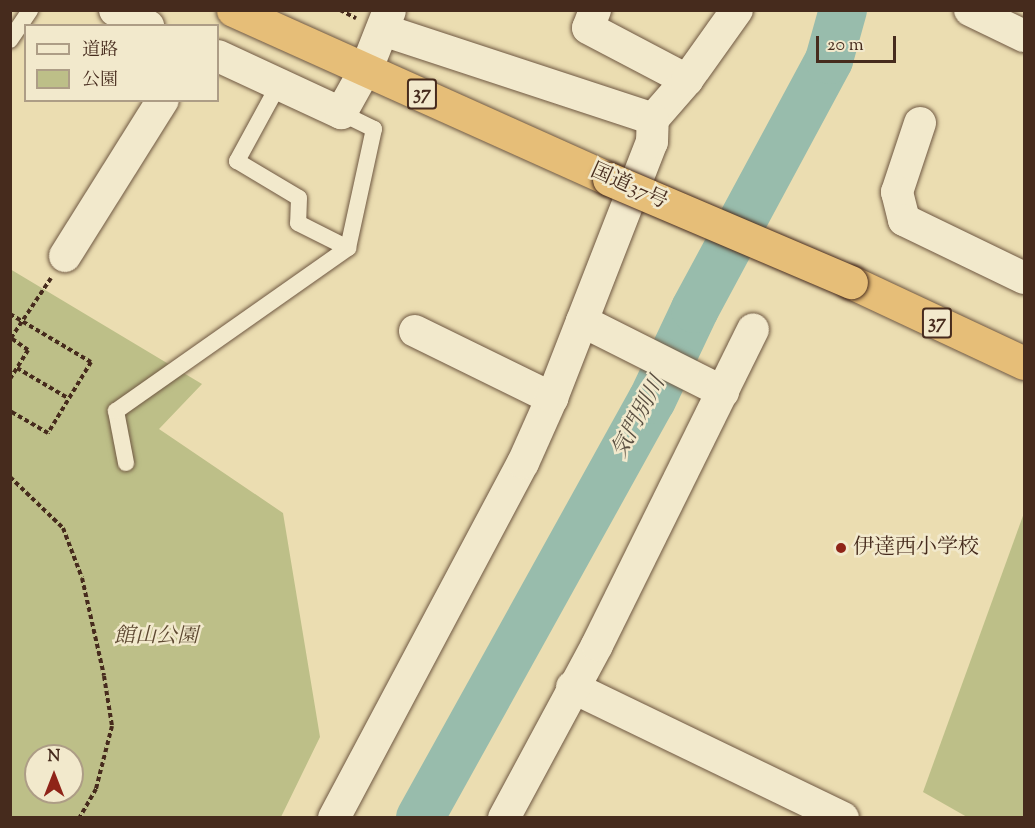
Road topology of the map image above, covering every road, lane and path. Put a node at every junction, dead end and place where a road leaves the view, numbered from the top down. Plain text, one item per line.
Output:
1 (30, 10) edge
2 (115, 10) edge
3 (233, 10) edge
4 (595, 10) edge
5 (737, 10) edge
6 (970, 10) edge
7 (386, 20) edge
8 (144, 24) edge
9 (1024, 36) edge
10 (10, 40) edge
11 (219, 56) edge
12 (366, 68) junction
13 (687, 80) junction
14 (279, 84) junction
15 (163, 102) edge
16 (341, 113) junction
17 (653, 119) junction
18 (920, 123) dead end
19 (348, 248) junction
20 (65, 256) joint
21 (1024, 278) edge
22 (10, 314) edge
23 (22, 321) junction
24 (589, 323) junction
25 (753, 330) dead end
26 (415, 331) dead end
27 (11, 338) edge
28 (1024, 363) edge
29 (17, 368) junction
30 (10, 379) edge
31 (713, 386) junction
32 (69, 398) junction
33 (552, 398) junction
34 (10, 411) edge
35 (126, 463) dead end
36 (10, 477) edge
37 (572, 687) junction
38 (508, 816) edge
39 (79, 818) edge
40 (334, 818) edge
41 (843, 818) edge

1 - 10 lane
2 - 8 street
3 - 12 highway, 国道37号 / 37
4 - 13 street
5 - 13 street
6 - 9 street
7 - 12 street
7 - 17 street
11 - 14 street
12 - 16 street
12 - 28 highway, 国道37号 / 37, bridge
13 - 17 street
14 - 16 street
14 - 19 lane
15 - 20 street
16 - 19 lane
17 - 24 street
18 - 21 street
19 - 35 lane
20 - 23 path
22 - 23 path
23 - 27 path
23 - 32 path
24 - 31 street
24 - 33 street
25 - 31 street
26 - 33 street
27 - 29 path
29 - 30 path
29 - 32 path
31 - 37 street
32 - 34 path
33 - 40 street
36 - 39 path
37 - 38 street
37 - 41 street

